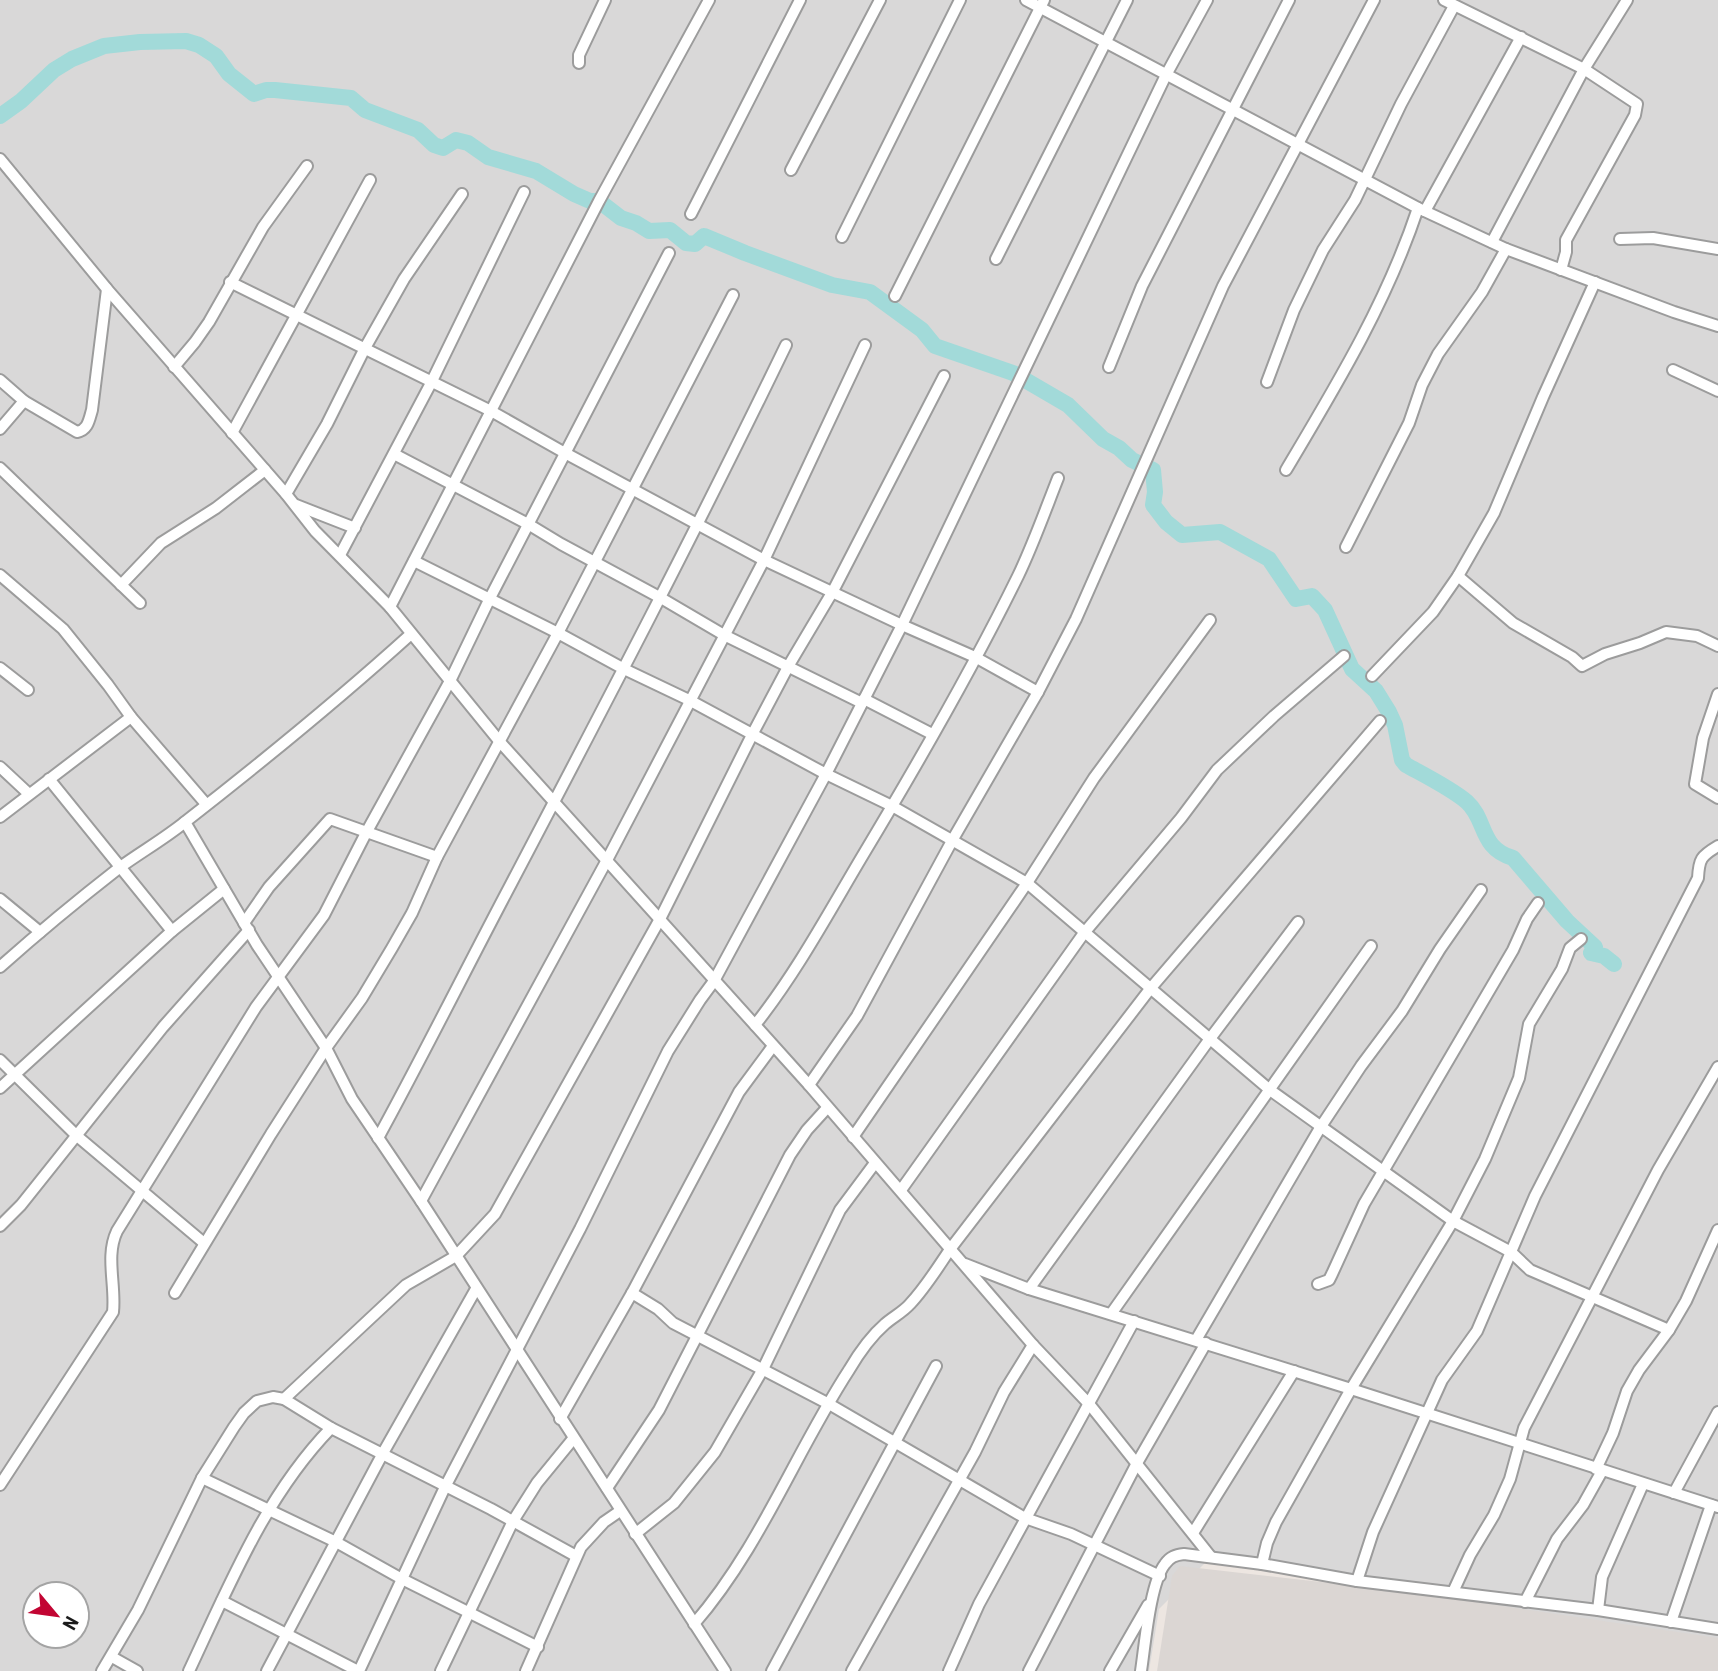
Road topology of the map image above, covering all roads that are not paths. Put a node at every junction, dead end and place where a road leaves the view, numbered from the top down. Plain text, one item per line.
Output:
1 (605, 0) edge
2 (709, 0) edge
3 (800, 0) edge
4 (880, 0) edge
5 (960, 0) edge
6 (1026, 0) edge
7 (1127, 0) edge
8 (1207, 0) edge
9 (1289, 0) edge
10 (1374, 0) edge
11 (1627, 0) edge
12 (1449, 3) edge
13 (1042, 4) edge
14 (1521, 37) junction
15 (1105, 43) junction
16 (579, 63) dead end
17 (1584, 69) junction
18 (1166, 75) junction
19 (1231, 110) junction
20 (1298, 145) junction
21 (0, 159) edge
22 (307, 166) dead end
23 (791, 170) dead end
24 (1364, 179) junction
25 (370, 180) dead end
26 (524, 192) dead end
27 (462, 194) dead end
28 (1421, 210) junction
29 (691, 214) dead end
30 (842, 236) dead end
31 (1620, 239) dead end
32 (1492, 242) junction
33 (1506, 249) junction
34 (1718, 249) edge
35 (669, 253) dead end
36 (996, 259) dead end
37 (1561, 270) junction
38 (230, 282) junction
39 (1595, 282) junction
40 (107, 289) junction
41 (733, 295) dead end
42 (895, 296) dead end
43 (297, 315) junction
44 (1718, 326) edge
45 (786, 345) dead end
46 (865, 345) dead end
47 (365, 348) junction
48 (174, 366) junction
49 (1108, 367) dead end
50 (1673, 370) dead end
51 (944, 376) dead end
52 (0, 380) edge
53 (1267, 382) dead end
54 (431, 383) junction
55 (1718, 391) edge
56 (24, 401) junction
57 (491, 411) junction
58 (0, 429) edge
59 (232, 433) junction
60 (565, 453) junction
61 (394, 454) junction
62 (0, 468) edge
63 (265, 470) junction
64 (1286, 470) dead end
65 (1058, 478) dead end
66 (453, 483) junction
67 (632, 487) junction
68 (286, 494) junction
69 (294, 504) junction
70 (528, 524) junction
71 (699, 525) junction
72 (355, 528) junction
73 (1346, 547) dead end
74 (340, 555) junction
75 (764, 560) junction
76 (414, 561) junction
77 (594, 561) junction
78 (0, 575) edge
79 (1458, 576) junction
80 (121, 585) junction
81 (833, 592) junction
82 (490, 598) junction
83 (661, 598) junction
84 (140, 603) dead end
85 (390, 607) junction
86 (1210, 620) dead end
87 (902, 625) junction
88 (558, 633) junction
89 (411, 634) junction
90 (724, 635) junction
91 (1718, 646) edge
92 (1343, 656) dead end
93 (975, 657) junction
94 (789, 665) junction
95 (0, 668) edge
96 (624, 669) junction
97 (1372, 676) dead end
98 (450, 681) junction
99 (28, 690) dead end
100 (1038, 692) junction
101 (1718, 694) edge
102 (689, 700) junction
103 (863, 701) junction
104 (131, 717) junction
105 (1380, 720) dead end
106 (753, 733) junction
107 (932, 734) junction
108 (500, 742) junction
109 (0, 767) edge
110 (826, 774) junction
111 (49, 779) junction
112 (29, 794) junction
113 (1718, 798) edge
114 (555, 801) junction
115 (206, 804) junction
116 (892, 806) junction
117 (0, 817) edge
118 (186, 822) junction
119 (366, 833) junction
120 (953, 839) junction
121 (1718, 846) edge
122 (437, 857) junction
123 (607, 860) junction
124 (121, 867) junction
125 (1027, 883) junction
126 (224, 889) junction
127 (1480, 890) dead end
128 (0, 899) edge
129 (1538, 903) dead end
130 (660, 919) junction
131 (1298, 922) dead end
132 (246, 927) junction
133 (172, 931) junction
134 (40, 932) junction
135 (1084, 933) junction
136 (1581, 939) dead end
137 (1371, 946) dead end
138 (0, 967) edge
139 (278, 975) junction
140 (714, 981) junction
141 (1150, 989) junction
142 (755, 1025) junction
143 (1209, 1040) junction
144 (774, 1045) junction
145 (326, 1048) junction
146 (0, 1060) edge
147 (1718, 1067) edge
148 (13, 1074) junction
149 (809, 1085) junction
150 (0, 1088) edge
151 (1270, 1090) junction
152 (827, 1108) junction
153 (1320, 1128) junction
154 (77, 1136) junction
155 (853, 1137) junction
156 (377, 1138) junction
157 (875, 1163) junction
158 (1382, 1170) junction
159 (142, 1189) junction
160 (901, 1191) junction
161 (421, 1201) junction
162 (1453, 1221) junction
163 (0, 1226) edge
164 (1718, 1230) edge
165 (204, 1243) junction
166 (951, 1248) junction
167 (1511, 1252) junction
168 (456, 1256) junction
169 (962, 1262) junction
170 (1318, 1284) dead end
171 (476, 1289) junction
172 (1029, 1289) junction
173 (175, 1293) dead end
174 (632, 1293) junction
175 (1593, 1297) junction
176 (1111, 1314) junction
177 (1134, 1321) junction
178 (1669, 1330) junction
179 (698, 1335) junction
180 (1201, 1341) junction
181 (1032, 1345) junction
182 (518, 1352) junction
183 (936, 1366) dead end
184 (763, 1369) junction
185 (1294, 1371) junction
186 (1351, 1389) junction
187 (284, 1399) junction
188 (829, 1404) junction
189 (1090, 1405) junction
190 (1718, 1412) edge
191 (1427, 1414) junction
192 (560, 1419) junction
193 (331, 1428) junction
194 (573, 1439) junction
195 (895, 1443) junction
196 (1519, 1444) junction
197 (383, 1453) junction
198 (1137, 1463) junction
199 (1599, 1470) junction
200 (202, 1478) junction
201 (959, 1478) junction
202 (1643, 1484) junction
203 (0, 1485) edge
204 (445, 1487) junction
205 (607, 1488) junction
206 (1674, 1493) junction
207 (1714, 1506) edge
208 (268, 1510) junction
209 (620, 1511) junction
210 (1025, 1518) junction
211 (513, 1521) junction
212 (1193, 1533) junction
213 (635, 1534) junction
214 (336, 1542) junction
215 (1095, 1545) junction
216 (576, 1556) junction
217 (1211, 1557) junction
218 (1262, 1564) junction
219 (1160, 1576) junction
220 (402, 1579) junction
221 (1357, 1581) junction
222 (1453, 1592) junction
223 (1153, 1597) junction
224 (222, 1601) junction
225 (1525, 1602) junction
226 (1598, 1610) junction
227 (468, 1612) junction
228 (1671, 1622) junction
229 (694, 1624) junction
230 (1718, 1629) edge
231 (286, 1634) junction
232 (538, 1647) junction
233 (112, 1657) junction
234 (103, 1671) edge
235 (137, 1671) edge
236 (189, 1671) edge
237 (267, 1671) edge
238 (359, 1671) edge
239 (441, 1671) edge
240 (526, 1671) edge
241 (724, 1671) edge
242 (772, 1671) edge
243 (852, 1671) edge
244 (949, 1671) edge
245 (1029, 1671) edge
246 (1110, 1671) edge
247 (1142, 1671) edge

1 - 16 street
2 - 57 street
3 - 29 street
4 - 23 street
5 - 30 street
6 - 13 street
7 - 15 street
8 - 18 street
9 - 19 street
10 - 20 street
11 - 17 street
12 - 14 street
12 - 24 street
13 - 15 street
13 - 42 street
14 - 17 street
14 - 28 street
15 - 18 street
15 - 36 street
17 - 32 street
17 - 37 street
18 - 19 street
18 - 87 street
19 - 20 street
19 - 49 street
20 - 24 street
20 - 100 street
21 - 40 street
22 - 38 street
24 - 28 street
24 - 53 street
25 - 43 street
26 - 54 street
27 - 47 street
28 - 32 street
28 - 64 street
31 - 34 street
32 - 33 street
33 - 37 street
33 - 73 street
35 - 60 street
37 - 39 street
38 - 43 street
38 - 48 street
39 - 44 street
39 - 79 street
40 - 48 street
40 - 56 street
41 - 67 street
43 - 47 street
43 - 59 street
45 - 71 street
46 - 75 street
47 - 54 street
47 - 68 street
48 - 59 street
50 - 55 street
51 - 81 street
52 - 56 street
54 - 57 street
54 - 61 street
56 - 58 street
57 - 60 street
57 - 66 street
59 - 63 street
60 - 67 street
60 - 70 street
61 - 66 street
61 - 72 street
62 - 80 street
63 - 68 street
63 - 80 street
65 - 93 street
66 - 70 street
66 - 76 street
67 - 71 street
67 - 77 street
68 - 69 street
69 - 72 street
69 - 74 street
70 - 77 street
70 - 82 street
71 - 75 street
71 - 83 street
72 - 74 street
74 - 85 street
75 - 81 street
75 - 90 street
76 - 82 street
76 - 85 street
77 - 83 street
77 - 88 street
78 - 104 street
79 - 91 street
79 - 97 street
80 - 84 street
81 - 87 street
81 - 94 street
82 - 88 street
82 - 98 street
83 - 90 street
83 - 96 street
85 - 89 street
86 - 125 street
87 - 93 street
87 - 103 street
88 - 96 street
88 - 108 street
89 - 98 street
89 - 115 street
90 - 94 street
90 - 102 street
92 - 135 street
93 - 100 street
93 - 107 street
94 - 103 street
94 - 106 street
95 - 99 street
96 - 102 street
96 - 114 street
98 - 108 street
98 - 119 street
100 - 120 street
101 - 113 street
102 - 106 street
102 - 123 street
103 - 107 street
103 - 110 street
104 - 111 street
104 - 115 street
105 - 141 street
106 - 110 street
106 - 130 street
107 - 116 street
108 - 114 street
108 - 122 street
109 - 112 street
110 - 116 street
110 - 140 street
111 - 112 street
111 - 124 street
112 - 117 street
114 - 123 street
114 - 156 street
115 - 118 street
116 - 120 street
116 - 142 street
118 - 124 street
118 - 126 street
119 - 122 street
119 - 132 street
119 - 139 street
120 - 125 street
120 - 149 street
121 - 167 street
122 - 145 street
123 - 130 street
123 - 161 street
124 - 133 street
124 - 134 street
125 - 135 street
125 - 155 street
126 - 132 street
126 - 133 street
127 - 153 street
128 - 134 street
129 - 158 street
130 - 140 street
130 - 168 street
131 - 143 street
132 - 139 street
132 - 154 street
133 - 148 street
134 - 138 street
135 - 141 street
135 - 160 street
136 - 162 street
137 - 151 street
139 - 145 street
139 - 159 street
140 - 142 street
140 - 182 street
141 - 143 street
141 - 166 street
142 - 144 street
143 - 151 street
143 - 172 street
144 - 149 street
144 - 174 street
145 - 156 street
145 - 165 street
146 - 148 street
147 - 175 street
148 - 150 street
148 - 154 street
149 - 152 street
151 - 153 street
151 - 176 street
152 - 155 street
152 - 179 street
153 - 158 street
153 - 180 street
154 - 159 street
154 - 163 street
155 - 157 street
156 - 161 street
157 - 160 street
157 - 184 street
158 - 162 street
158 - 170 street
159 - 165 street
159 - 203 street
160 - 166 street
161 - 168 street
162 - 167 street
162 - 186 street
164 - 178 street
165 - 173 street
166 - 169 street
166 - 188 street
167 - 175 street
167 - 191 street
168 - 171 street
168 - 187 street
169 - 172 street
169 - 181 street
171 - 182 street
171 - 197 street
172 - 176 street
174 - 179 street
174 - 192 street
175 - 178 street
175 - 196 street
176 - 177 street
177 - 180 street
177 - 189 street
178 - 199 street
179 - 184 street
179 - 205 street
180 - 185 street
180 - 198 street
181 - 189 street
181 - 201 street
182 - 192 street
182 - 204 street
183 - 195 street
184 - 188 street
184 - 213 street
185 - 186 street
185 - 212 street
186 - 191 street
186 - 218 street
187 - 193 street
187 - 200 street
188 - 195 street
188 - 229 street
189 - 198 street
189 - 210 street
190 - 206 street
191 - 196 street
191 - 221 street
192 - 194 street
193 - 197 street
193 - 208 street
194 - 205 street
194 - 211 street
195 - 201 street
195 - 242 street
196 - 199 street
196 - 222 street
197 - 204 street
197 - 214 street
198 - 212 street
198 - 215 street
199 - 202 street
199 - 225 street
200 - 208 street
200 - 233 street
201 - 210 street
201 - 243 street
202 - 206 street
202 - 226 street
204 - 211 street
204 - 220 street
205 - 209 street
206 - 207 street
207 - 228 street
208 - 214 street
208 - 224 street
209 - 213 street
209 - 216 street
210 - 215 street
210 - 244 street
211 - 216 street
211 - 227 street
212 - 217 street
213 - 229 street
214 - 220 street
214 - 231 street
215 - 219 street
215 - 245 street
216 - 232 street
217 - 218 street
217 - 219 street
218 - 221 street
219 - 223 street
220 - 227 street
220 - 238 street
221 - 222 street
222 - 225 street
223 - 246 street
223 - 247 street
224 - 231 street
224 - 236 street
225 - 226 street
226 - 228 street
227 - 232 street
227 - 239 street
228 - 230 street
229 - 241 street
231 - 237 street
231 - 238 street
232 - 240 street
233 - 234 street
233 - 235 street

